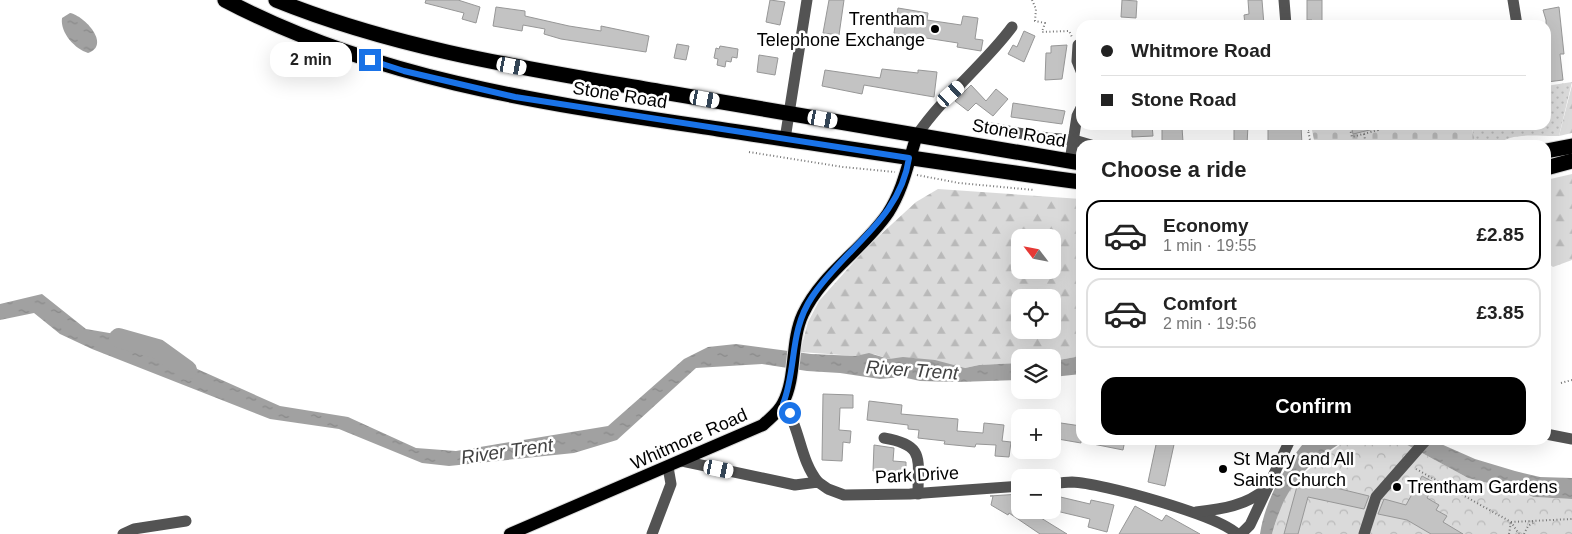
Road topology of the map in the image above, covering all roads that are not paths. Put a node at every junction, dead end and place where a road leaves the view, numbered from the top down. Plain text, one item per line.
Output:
1 (225, 0) edge
2 (276, 0) edge
3 (806, 0) edge
4 (1284, 0) edge
5 (1513, 0) edge
6 (1286, 20) edge
7 (1516, 20) edge
8 (1012, 27) dead end
9 (790, 113) junction
10 (1076, 124) edge
11 (991, 128) dead end
12 (917, 135) junction
13 (785, 139) junction
14 (1074, 140) junction
15 (1572, 146) edge
16 (1551, 150) edge
17 (909, 158) junction
18 (1572, 161) edge
19 (1076, 162) edge
20 (1551, 167) edge
21 (1076, 181) edge
22 (783, 404) junction
23 (1551, 435) edge
24 (884, 438) dead end
25 (1572, 439) edge
26 (1288, 445) edge
27 (1422, 445) edge
28 (682, 461) junction
29 (668, 467) junction
30 (818, 482) junction
31 (1061, 483) edge
32 (1011, 487) edge
33 (1268, 488) junction
34 (918, 494) junction
35 (1194, 512) junction
36 (186, 522) dead end
37 (122, 534) edge
38 (510, 534) edge
39 (652, 534) edge
40 (1237, 534) edge
41 (1241, 534) edge
42 (1364, 534) edge

1 - 13 highway, Stone Road
2 - 9 highway, Stone Road
3 - 9 street
4 - 6 street
5 - 7 street
8 - 12 street
9 - 12 highway, Stone Road
9 - 13 street
10 - 14 street
11 - 14 street
12 - 17 main road, Whitmore Road
12 - 19 highway, Stone Road
13 - 17 highway, Stone Road
14 - 19 street
15 - 16 highway
17 - 21 highway, Stone Road
17 - 22 main road, Whitmore Road
18 - 20 highway
22 - 28 main road, Whitmore Road
22 - 30 street
23 - 25 street
24 - 34 street
26 - 33 street
27 - 42 street
28 - 29 main road, Whitmore Road
28 - 30 street
29 - 38 main road, Whitmore Road
29 - 39 street
30 - 34 street, Park Drive
31 - 35 street
32 - 34 street, Park Drive
33 - 35 street
33 - 41 street
35 - 40 street
36 - 37 street

